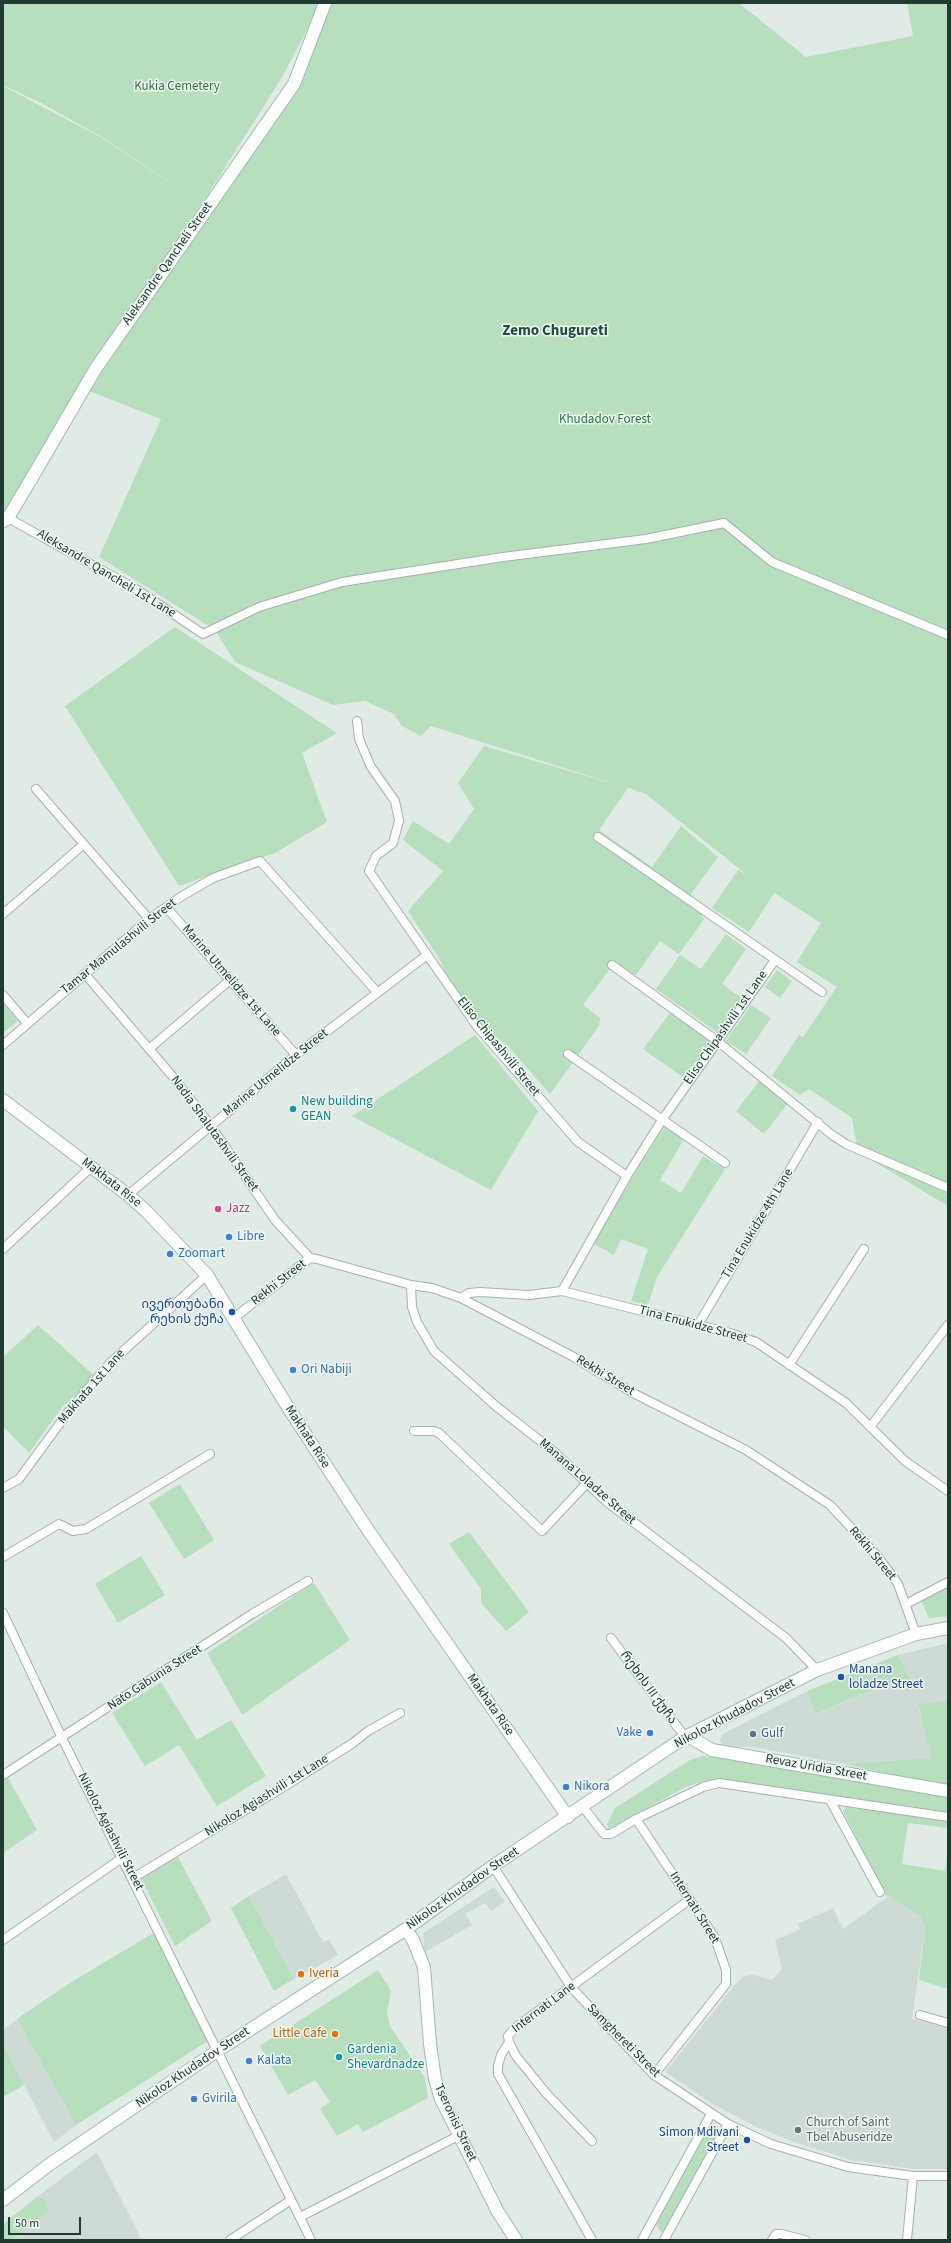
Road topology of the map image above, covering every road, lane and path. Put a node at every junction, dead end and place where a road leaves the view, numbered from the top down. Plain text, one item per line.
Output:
1 (325, 3) edge
2 (5, 520) edge
3 (948, 635) edge
4 (357, 722) dead end
5 (36, 789) dead end
6 (598, 836) dead end
7 (84, 844) junction
8 (166, 907) junction
9 (3, 914) edge
10 (149, 919) junction
11 (427, 954) junction
12 (775, 960) junction
13 (612, 965) dead end
14 (85, 974) junction
15 (230, 980) junction
16 (377, 992) junction
17 (822, 992) dead end
18 (3, 995) edge
19 (28, 1023) junction
20 (716, 1040) junction
21 (3, 1045) edge
22 (149, 1049) junction
23 (568, 1054) dead end
24 (296, 1055) junction
25 (3, 1100) edge
26 (662, 1120) junction
27 (818, 1122) junction
28 (211, 1126) junction
29 (725, 1163) dead end
30 (91, 1168) junction
31 (627, 1176) junction
32 (948, 1188) edge
33 (128, 1196) junction
34 (3, 1249) edge
35 (864, 1249) dead end
36 (310, 1258) junction
37 (207, 1275) junction
38 (412, 1285) junction
39 (562, 1291) junction
40 (461, 1298) junction
41 (234, 1318) junction
42 (698, 1325) junction
43 (948, 1326) edge
44 (790, 1365) junction
45 (870, 1427) junction
46 (414, 1431) dead end
47 (210, 1454) dead end
48 (588, 1482) junction
49 (3, 1488) edge
50 (948, 1491) edge
51 (3, 1557) edge
52 (308, 1581) dead end
53 (948, 1582) edge
54 (906, 1604) junction
55 (3, 1613) edge
56 (948, 1628) edge
57 (916, 1634) junction
58 (611, 1638) dead end
59 (817, 1670) junction
60 (400, 1713) dead end
61 (686, 1737) junction
62 (62, 1738) junction
63 (3, 1775) edge
64 (948, 1791) edge
65 (830, 1800) junction
66 (583, 1807) junction
67 (568, 1817) junction
68 (948, 1817) edge
69 (636, 1819) junction
70 (122, 1858) junction
71 (493, 1866) junction
72 (133, 1878) junction
73 (880, 1892) dead end
74 (689, 1900) junction
75 (406, 1929) junction
76 (3, 1940) edge
77 (571, 1987) junction
78 (920, 2015) dead end
79 (948, 2023) edge
80 (509, 2042) junction
81 (218, 2050) junction
82 (654, 2075) junction
83 (711, 2114) junction
84 (728, 2124) junction
85 (460, 2135) junction
86 (592, 2141) dead end
87 (913, 2176) junction
88 (948, 2176) edge
89 (3, 2200) edge
90 (291, 2200) junction
91 (300, 2217) junction
92 (230, 2240) edge
93 (311, 2240) edge
94 (516, 2240) edge
95 (592, 2240) edge
96 (642, 2240) edge
97 (664, 2240) edge
98 (772, 2240) edge
99 (805, 2240) edge
100 (907, 2240) edge

1 - 2 main road, Aleksandre Qancheli Street
2 - 3 street, Aleksandre Qancheli 1st Lane
4 - 11 street, Eliso Chipashvili Street
5 - 7 street
6 - 12 street, Eliso Chipashvili 1st Lane
7 - 9 street
7 - 10 street
8 - 10 street, Tamar Mamulashvili Street
8 - 15 street, Marine Utmelidze 1st Lane
8 - 16 street, Tamar Mamulashvili Street
10 - 14 street, Tamar Mamulashvili Street
11 - 16 street, Marine Utmelidze Street
11 - 31 street, Eliso Chipashvili Street
12 - 17 street
12 - 20 street, Eliso Chipashvili 1st Lane
13 - 20 street
14 - 19 street, Tamar Mamulashvili Street
14 - 22 street, Nadia Shalutashvili Street
15 - 22 street
15 - 24 street, Marine Utmelidze 1st Lane
16 - 24 street, Marine Utmelidze Street
18 - 19 street
19 - 21 street, Tamar Mamulashvili Street
20 - 26 street, Eliso Chipashvili 1st Lane
20 - 27 street
22 - 28 street, Nadia Shalutashvili Street
23 - 26 street
24 - 28 street, Marine Utmelidze Street
25 - 30 main road, Makhata Rise
26 - 29 street
26 - 31 street, Eliso Chipashvili 1st Lane
27 - 32 street
27 - 42 street, Tina Enukidze 4th Lane
28 - 33 street, Marine Utmelidze Street
28 - 36 street, Nadia Shalutashvili Street
30 - 33 main road, Makhata Rise
30 - 34 street
31 - 39 street
33 - 37 main road, Makhata Rise
35 - 44 street
36 - 38 street, Rekhi Street
36 - 41 street, Rekhi Street
37 - 41 main road, Makhata Rise
37 - 49 street, Makhata 1st Lane
38 - 40 street, Rekhi Street
38 - 48 street, Manana Loladze Street
39 - 40 street, Tina Enukidze Street
39 - 42 street, Tina Enukidze Street
40 - 54 street, Rekhi Street
41 - 67 main road, Makhata Rise
42 - 44 street, Tina Enukidze Street
43 - 45 street
44 - 45 street, Tina Enukidze Street
45 - 50 street, Tina Enukidze Street
46 - 48 street
47 - 51 street
48 - 59 street, Manana Loladze Street
52 - 62 street, Nato Gabunia Street
53 - 54 street
54 - 57 street, Rekhi Street
55 - 62 street, Nikoloz Agiashvili Street
56 - 57 main road, Nikoloz Khudadov Street
57 - 59 main road, Nikoloz Khudadov Street
58 - 61 street, რეხის III ქუჩა
59 - 61 main road, Nikoloz Khudadov Street
60 - 72 street, Nikoloz Agiashvili 1st Lane
61 - 64 main road, Revaz Uridia Street
61 - 66 main road, Nikoloz Khudadov Street
62 - 63 street, Nato Gabunia Street
62 - 70 street, Nikoloz Agiashvili Street
65 - 68 street
65 - 69 street
65 - 73 street
66 - 67 main road, Nikoloz Khudadov Street
66 - 69 street
67 - 71 main road, Nikoloz Khudadov Street
69 - 74 street, Internati Street
70 - 72 street, Nikoloz Agiashvili Street
70 - 76 street
71 - 75 main road, Nikoloz Khudadov Street
71 - 77 street, Samghereti Street
72 - 81 street, Nikoloz Agiashvili Street
74 - 77 street, Internati Lane
74 - 82 street, Internati Street
75 - 81 main road, Nikoloz Khudadov Street
75 - 85 main road, Tseronisi Street
77 - 80 street, Internati Lane
77 - 82 street, Samghereti Street
78 - 79 street
80 - 86 street, Internati Lane
80 - 95 street
81 - 89 main road, Nikoloz Khudadov Street
81 - 90 street, Nikoloz Agiashvili Street
82 - 83 street, Samghereti Street
83 - 84 street, Samghereti Street
83 - 96 street
84 - 87 street, Samghereti Street
84 - 97 street
85 - 91 street
85 - 94 main road, Tseronisi Street
87 - 88 street, Samghereti Street
87 - 100 street
90 - 91 street, Nikoloz Agiashvili Street
90 - 92 street
91 - 93 street, Nikoloz Agiashvili Street
98 - 99 street

